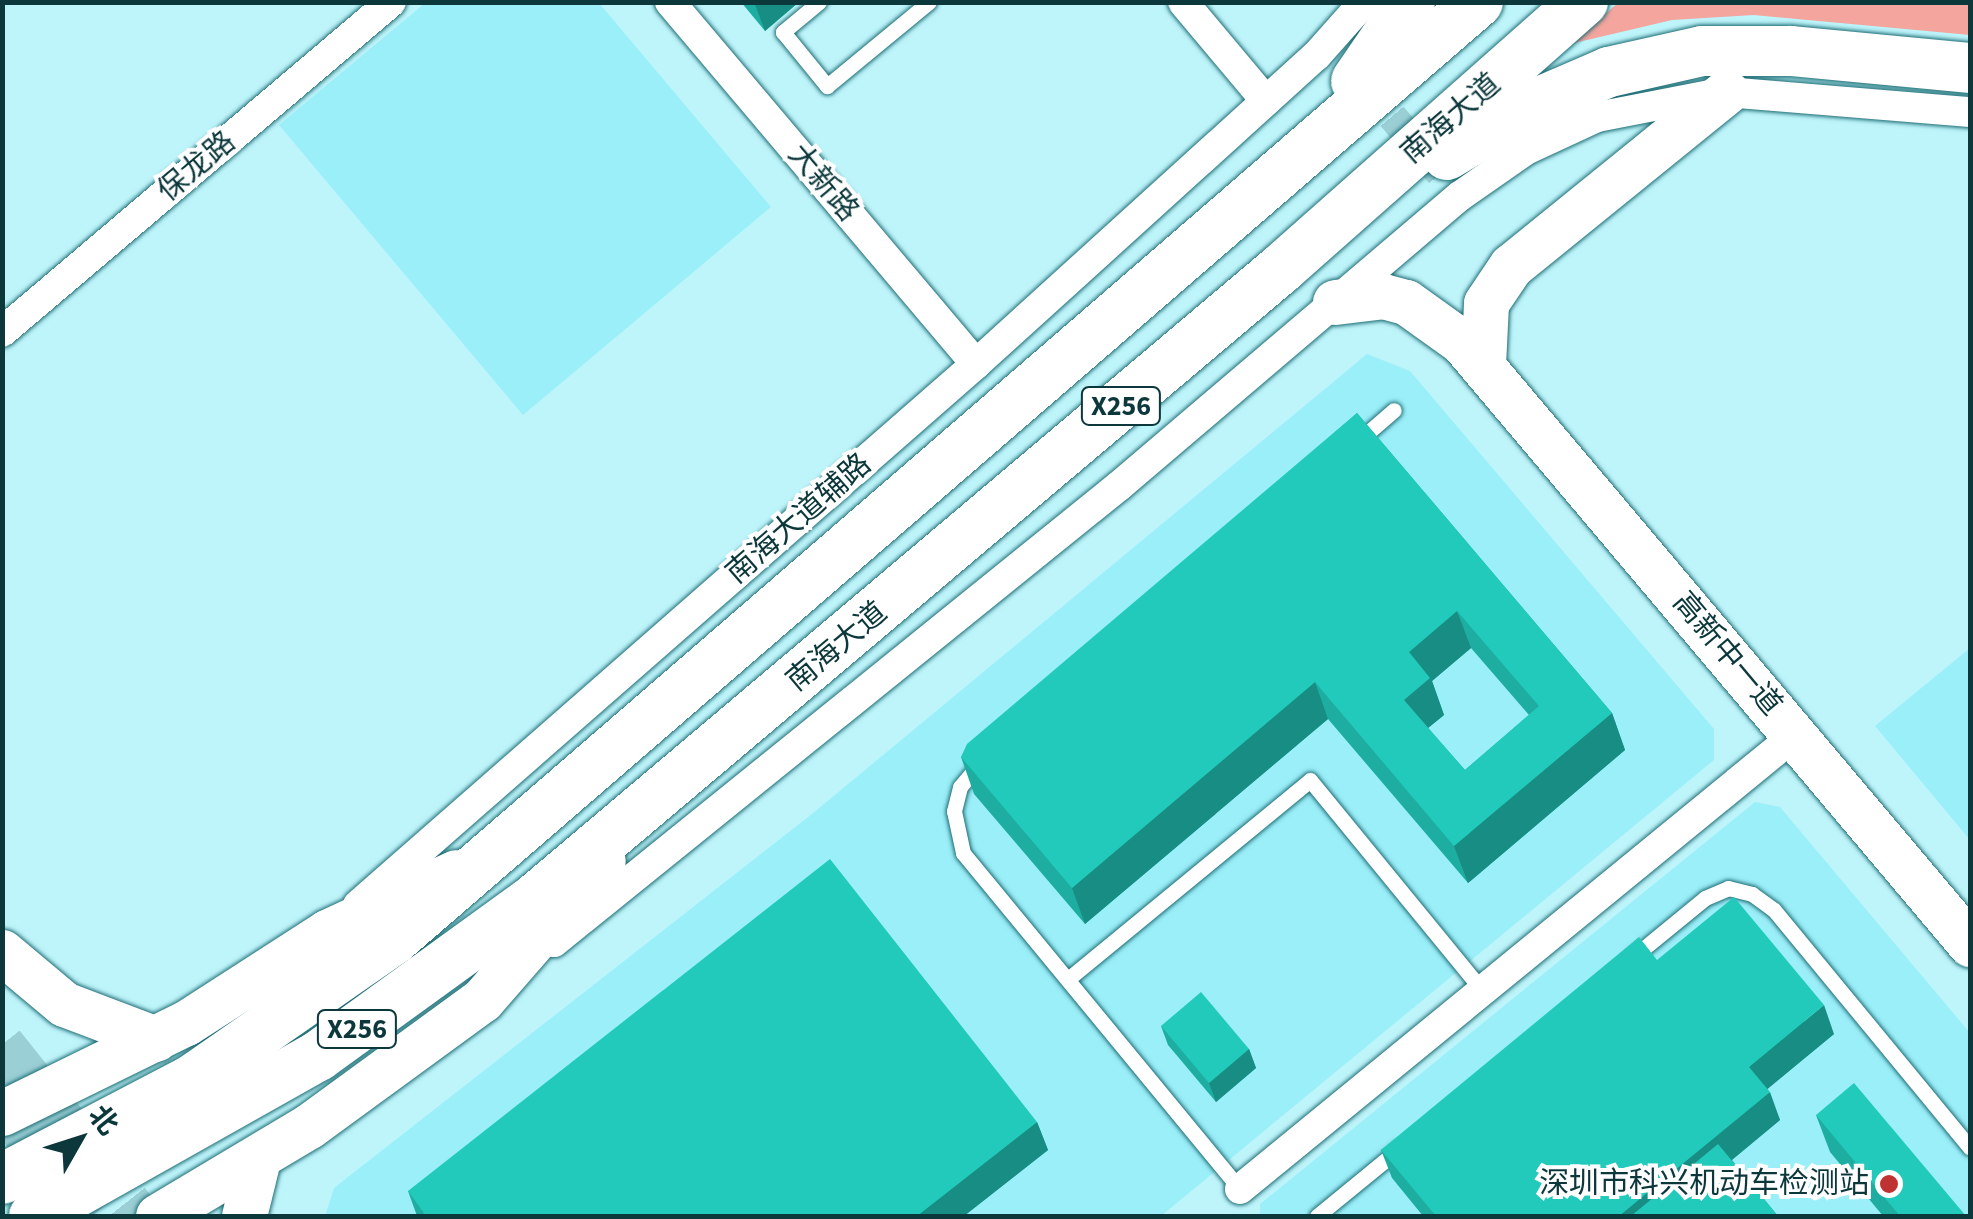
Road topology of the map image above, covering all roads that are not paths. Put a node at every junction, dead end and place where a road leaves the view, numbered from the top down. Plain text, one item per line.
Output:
1 (391, 2) edge
2 (670, 2) edge
3 (819, 2) edge
4 (928, 2) edge
5 (1183, 2) edge
6 (1364, 2) edge
7 (1410, 2) edge
8 (1478, 2) edge
9 (1583, 2) edge
10 (1970, 68) edge
11 (1726, 92) junction
12 (1266, 101) junction
13 (1970, 112) edge
14 (1233, 211) junction
15 (1282, 268) junction
16 (1335, 302) junction
17 (2, 332) edge
18 (976, 364) junction
19 (1483, 365) junction
20 (1394, 410) dead end
21 (1334, 462) edge
22 (1795, 735) junction
23 (988, 756) edge
24 (654, 802) junction
25 (511, 843) junction
26 (327, 932) junction
27 (1970, 944) edge
28 (2, 952) edge
29 (1615, 971) edge
30 (1068, 979) junction
31 (1482, 991) junction
32 (482, 1000) junction
33 (156, 1039) junction
34 (2, 1113) edge
35 (1421, 1131) edge
36 (1970, 1148) edge
37 (258, 1159) junction
38 (2, 1179) edge
39 (1240, 1189) joint
40 (34, 1216) edge
41 (158, 1216) edge
42 (244, 1216) edge
43 (1317, 1216) edge

1 - 17 street, 保龙路
2 - 18 street, 大新路
3 - 4 lane
5 - 12 street
6 - 12 street, 南海大道辅路
7 - 14 main road
8 - 14 main road, X256
9 - 15 main road, 南海大道 / X256
10 - 15 main road
11 - 13 street
11 - 16 street
11 - 19 street
12 - 18 street, 南海大道辅路
14 - 25 main road, X256
15 - 24 main road, 南海大道 / X256
16 - 19 street, 高新中一道
16 - 32 street
18 - 26 street, 南海大道辅路
19 - 22 street, 高新中一道
20 - 21 lane
22 - 27 street, 高新中一道
22 - 31 street
23 - 30 lane
24 - 32 street
24 - 40 main road, 南海大道 / X256
25 - 26 street
25 - 38 main road, X256
26 - 33 street
28 - 33 street
29 - 36 lane
30 - 31 lane
30 - 39 lane
31 - 39 street
32 - 37 street
33 - 34 street
35 - 43 lane
37 - 41 street
37 - 42 street

